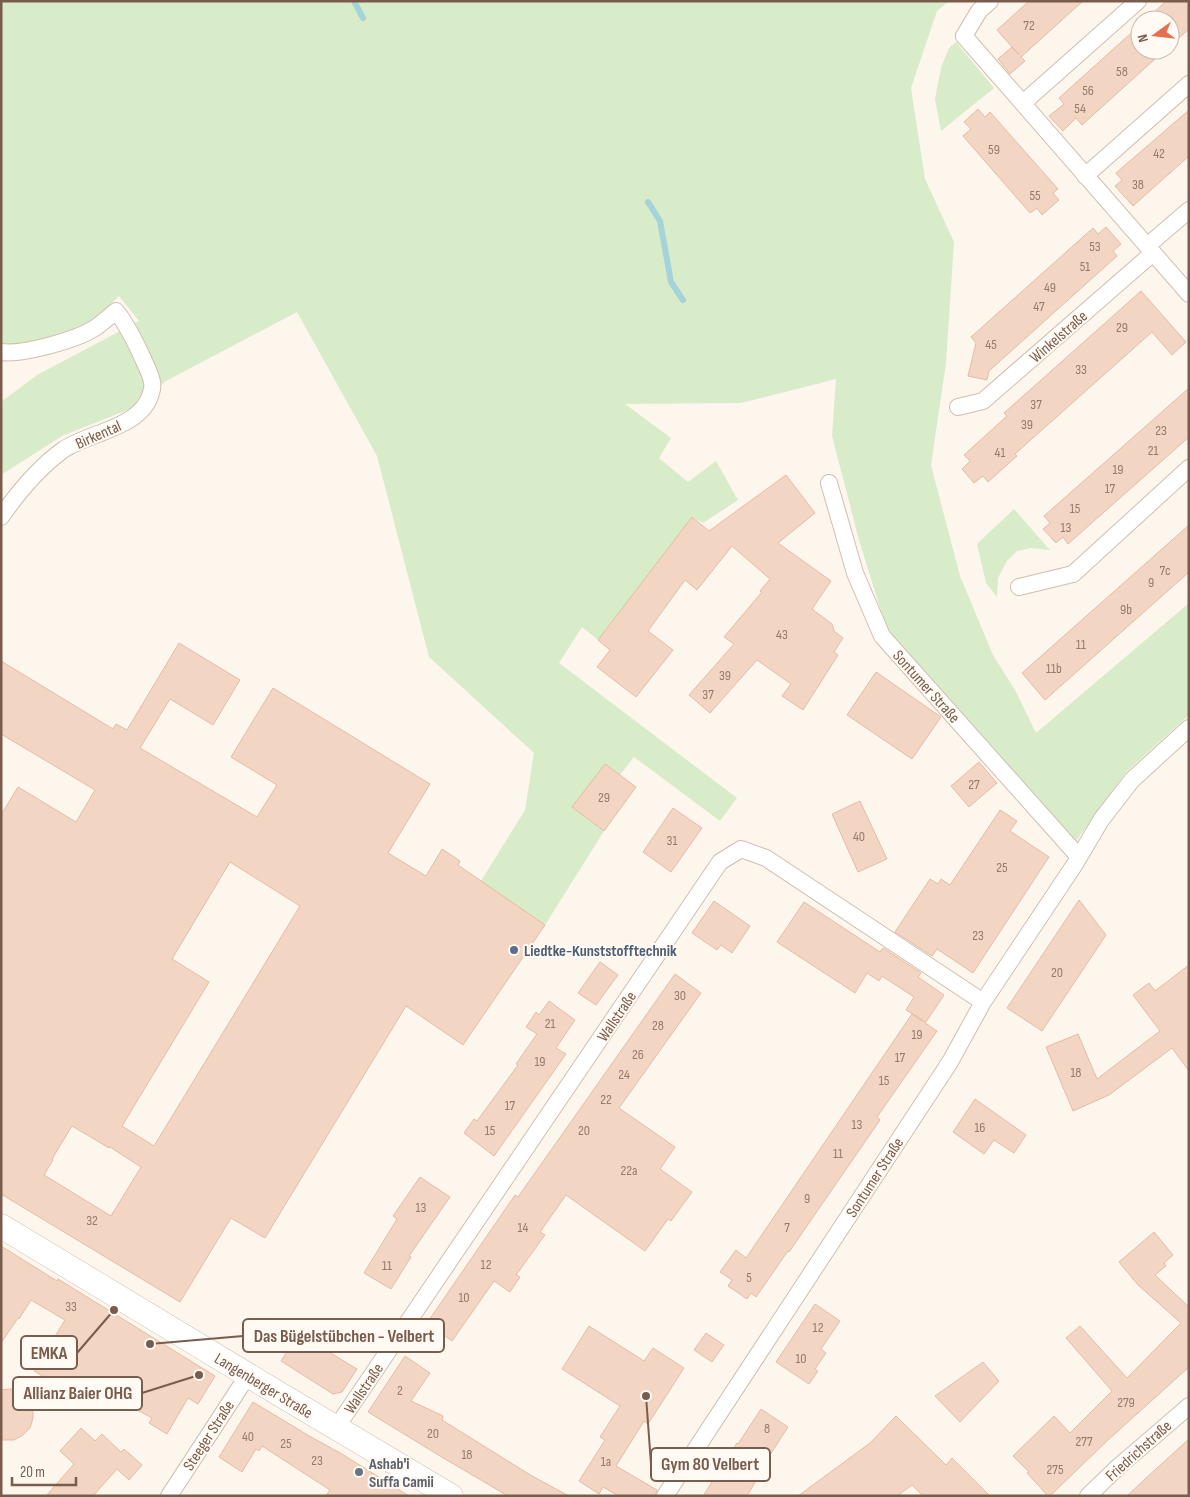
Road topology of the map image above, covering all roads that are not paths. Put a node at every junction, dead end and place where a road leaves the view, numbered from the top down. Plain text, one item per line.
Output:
1 (990, 1) edge
2 (1138, 1) edge
3 (1189, 84) edge
4 (1023, 103) junction
5 (1085, 176) junction
6 (1189, 210) edge
7 (1150, 250) junction
8 (1189, 294) edge
9 (1, 352) edge
10 (958, 407) dead end
11 (1189, 468) edge
12 (829, 483) dead end
13 (1, 517) edge
14 (1019, 587) dead end
15 (1189, 728) edge
16 (1079, 856) junction
17 (984, 1002) junction
18 (1, 1226) edge
19 (248, 1375) junction
20 (1189, 1406) edge
21 (336, 1428) junction
22 (169, 1496) edge
23 (451, 1496) edge
24 (665, 1496) edge
25 (1088, 1496) edge

1 - 4 street
2 - 4 street
3 - 5 street
4 - 5 street
5 - 7 street
6 - 7 street, Winkelstraße
7 - 8 street
7 - 10 street, Winkelstraße
9 - 13 street, Birkental
11 - 14 street
12 - 16 street, Sontumer Straße
15 - 16 street, Sontumer Straße
16 - 17 street, Sontumer Straße
17 - 21 street, Wallstraße
17 - 24 street, Sontumer Straße
18 - 19 main road, Langenberger Straße
19 - 21 main road, Langenberger Straße
19 - 22 street, Steeger Straße
20 - 25 street, Friedrichstraße
21 - 23 main road, Langenberger Straße

